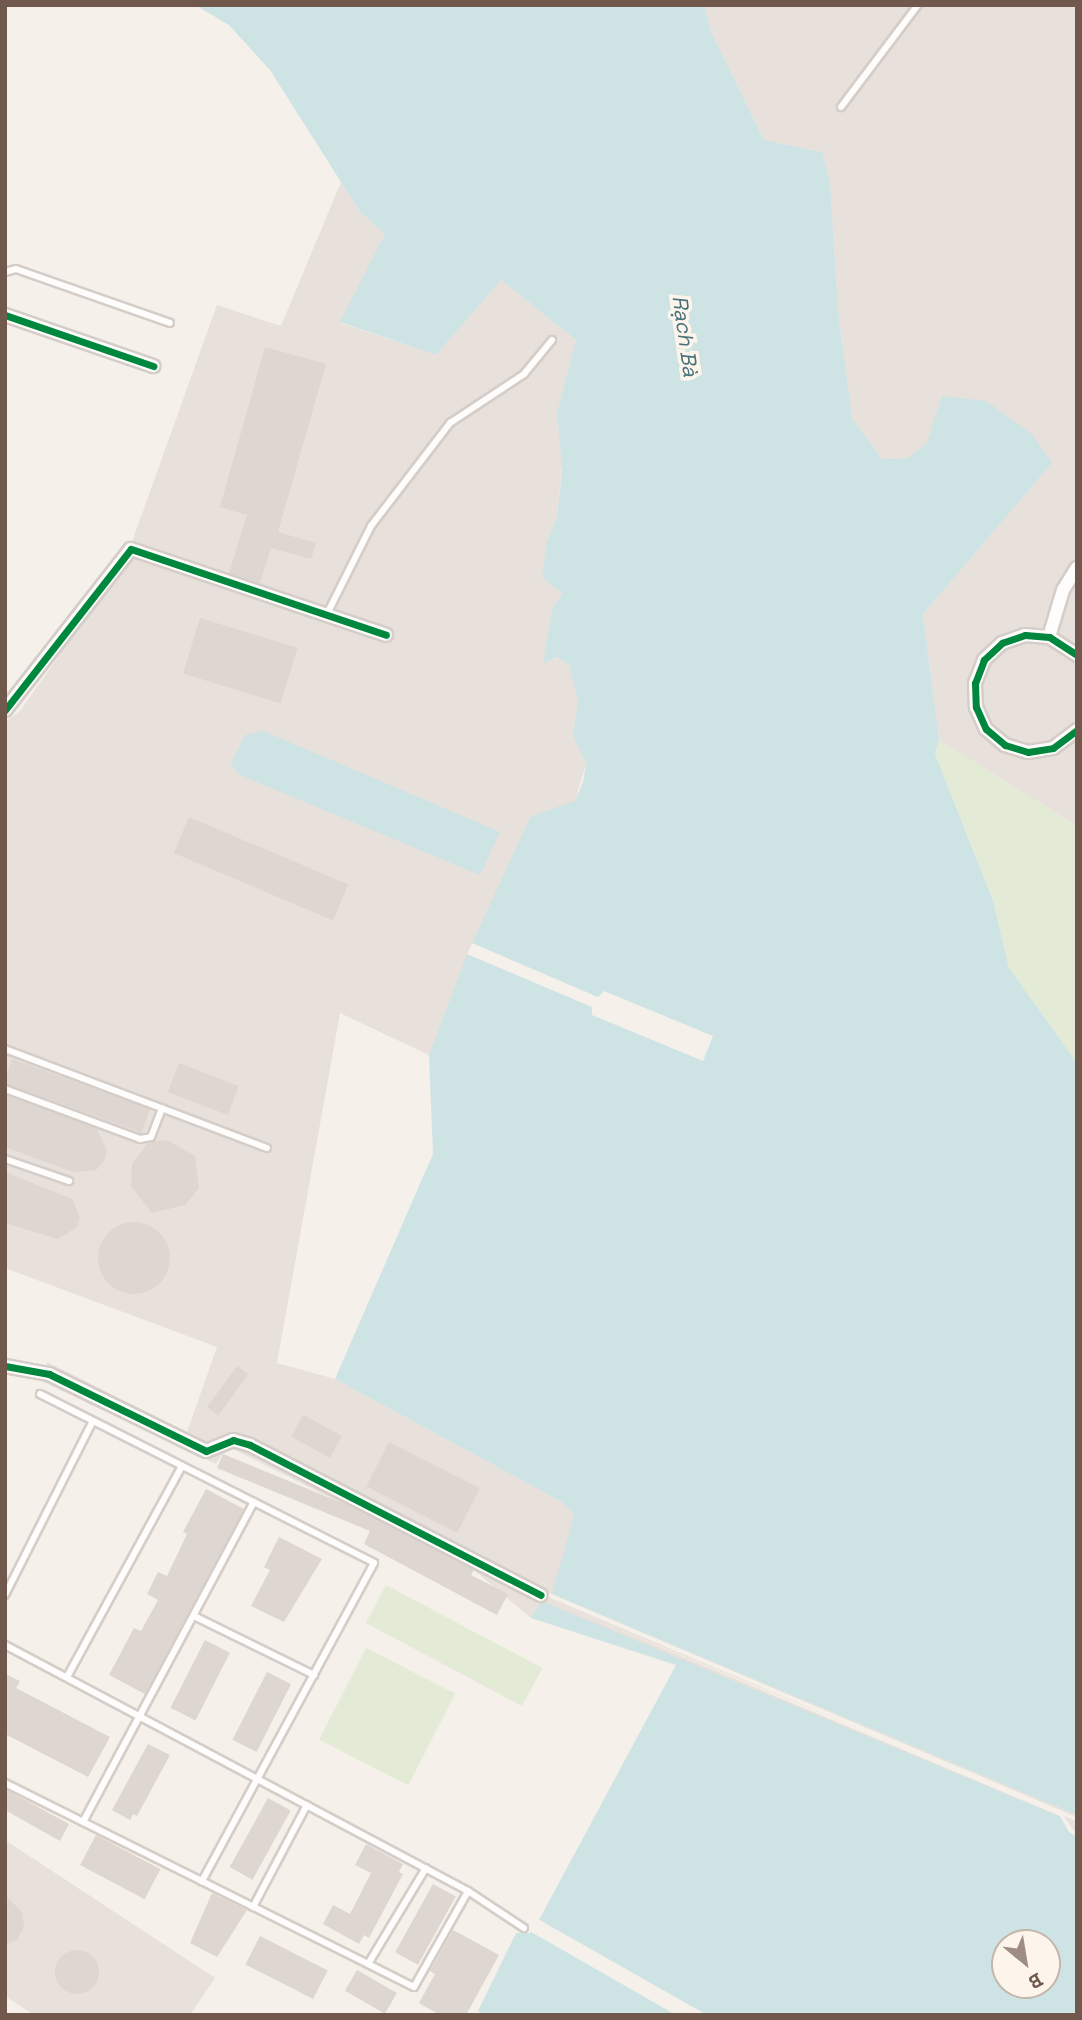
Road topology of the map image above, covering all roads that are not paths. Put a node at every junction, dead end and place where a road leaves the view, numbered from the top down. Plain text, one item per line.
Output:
1 (918, 5) edge
2 (841, 107) dead end
3 (5, 272) edge
4 (5, 315) edge
5 (170, 323) dead end
6 (552, 340) dead end
7 (153, 366) dead end
8 (1077, 568) edge
9 (326, 616) junction
10 (386, 635) dead end
11 (1049, 637) junction
12 (1077, 655) edge
13 (5, 710) edge
14 (1077, 730) edge
15 (5, 1049) edge
16 (5, 1089) edge
17 (162, 1108) junction
18 (267, 1148) dead end
19 (5, 1159) edge
20 (69, 1181) dead end
21 (5, 1366) edge
22 (40, 1394) dead end
23 (93, 1421) junction
24 (182, 1466) junction
25 (254, 1502) junction
26 (5, 1595) edge
27 (541, 1595) dead end
28 (194, 1616) junction
29 (5, 1645) edge
30 (314, 1675) junction
31 (67, 1677) junction
32 (141, 1717) junction
33 (258, 1779) junction
34 (5, 1783) edge
35 (307, 1805) junction
36 (83, 1822) junction
37 (426, 1868) junction
38 (202, 1881) junction
39 (468, 1891) junction
40 (253, 1907) junction
41 (523, 1928) dead end
42 (368, 1964) junction

1 - 2 lane
3 - 5 lane
4 - 7 street
6 - 9 lane
8 - 11 street
9 - 10 street
9 - 13 street
11 - 12 street
11 - 14 street
15 - 17 lane
16 - 17 lane
17 - 18 lane
19 - 20 lane
21 - 27 street
22 - 23 lane
23 - 24 lane
23 - 26 lane
24 - 25 lane
24 - 31 lane
25 - 28 lane
25 - 30 lane
28 - 30 lane
28 - 32 lane
29 - 31 lane
30 - 33 lane
31 - 32 lane
32 - 33 lane
32 - 36 lane
33 - 35 lane
33 - 38 lane
34 - 36 lane
35 - 37 lane
35 - 40 lane
36 - 38 lane
37 - 39 lane
37 - 42 lane
38 - 40 lane
39 - 41 lane
39 - 42 lane
40 - 42 lane

